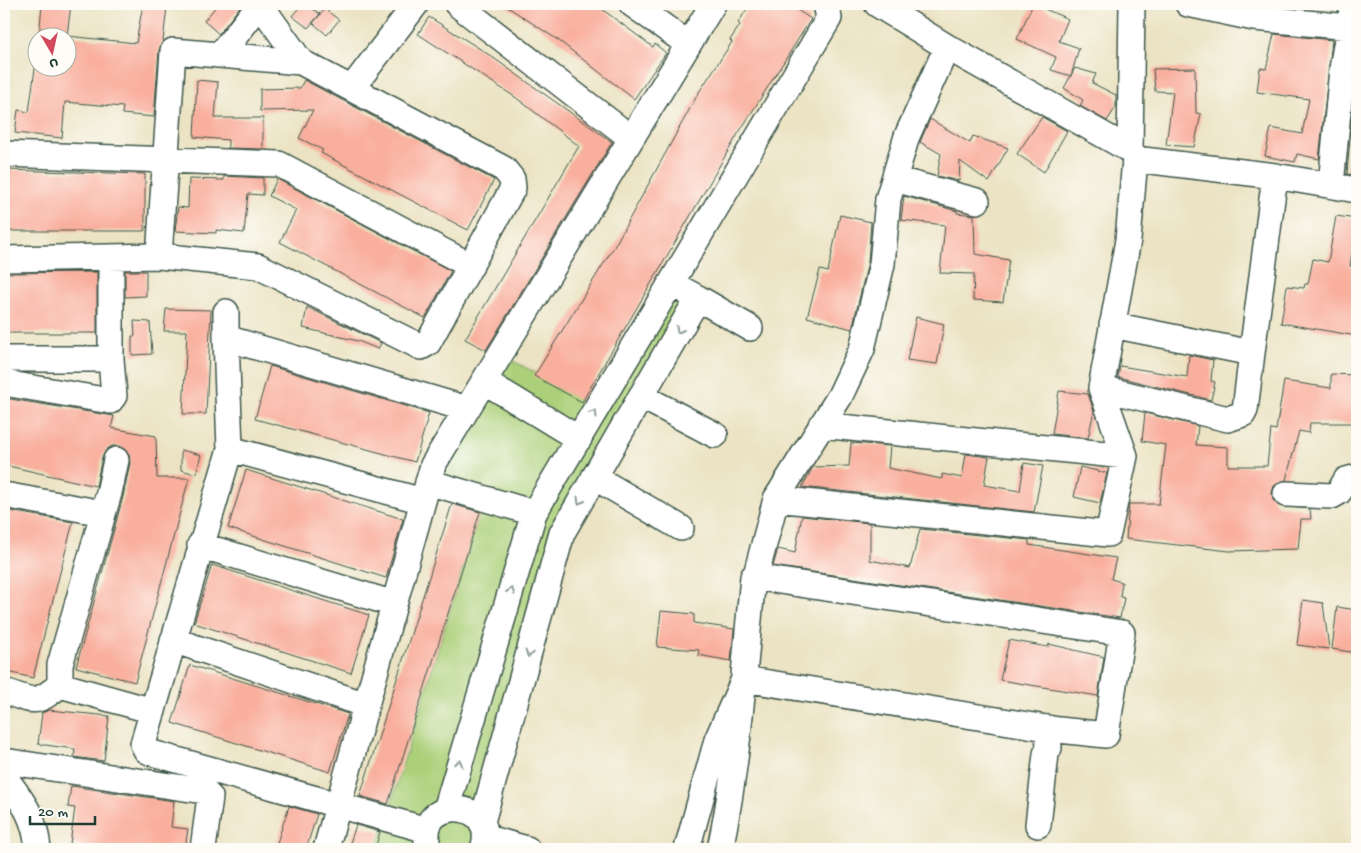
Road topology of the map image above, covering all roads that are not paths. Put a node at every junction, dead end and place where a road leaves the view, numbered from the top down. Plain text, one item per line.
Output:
1 (260, 4) edge
2 (416, 4) edge
3 (457, 4) edge
4 (632, 4) edge
5 (713, 4) edge
6 (826, 4) edge
7 (877, 4) edge
8 (1132, 4) edge
9 (1189, 4) edge
10 (1351, 15) edge
11 (688, 44) junction
12 (947, 47) junction
13 (220, 55) junction
14 (301, 62) junction
15 (352, 88) junction
16 (631, 138) junction
17 (4, 154) edge
18 (1132, 154) junction
19 (165, 159) junction
20 (1275, 176) junction
21 (894, 179) junction
22 (1331, 185) junction
23 (1357, 190) edge
24 (976, 201) dead end
25 (158, 256) junction
26 (111, 257) junction
27 (4, 259) edge
28 (472, 266) junction
29 (684, 291) junction
30 (226, 312) dead end
31 (1112, 325) junction
32 (750, 328) dead end
33 (226, 338) junction
34 (1252, 353) junction
35 (4, 359) edge
36 (111, 360) junction
37 (484, 381) junction
38 (4, 383) edge
39 (1102, 388) junction
40 (641, 396) junction
41 (467, 409) junction
42 (821, 425) junction
43 (715, 435) dead end
44 (579, 439) junction
45 (230, 449) junction
46 (1124, 456) junction
47 (116, 460) dead end
48 (594, 477) junction
49 (1357, 477) edge
50 (426, 491) junction
51 (1286, 494) dead end
52 (4, 495) edge
53 (776, 499) junction
54 (103, 513) junction
55 (534, 513) junction
56 (681, 528) dead end
57 (200, 546) junction
58 (757, 571) dead end
59 (394, 604) junction
60 (173, 640) junction
61 (744, 679) junction
62 (60, 685) junction
63 (4, 691) edge
64 (366, 705) junction
65 (152, 711) junction
66 (1048, 728) junction
67 (4, 761) edge
68 (4, 776) edge
69 (339, 804) junction
70 (446, 810) junction
71 (1038, 825) dead end
72 (484, 837) edge
73 (428, 839) edge
74 (38, 849) edge
75 (203, 849) edge
76 (326, 849) edge
77 (527, 849) edge
78 (687, 849) edge
79 (720, 849) edge

1 - 13 street
1 - 14 street
2 - 15 street
3 - 16 street
4 - 11 street
5 - 11 street
6 - 29 street
7 - 12 street
8 - 18 street
9 - 10 street
10 - 22 street
11 - 16 street
12 - 18 street
12 - 21 street
13 - 14 street
13 - 19 street
14 - 15 street
15 - 28 street
16 - 37 street
17 - 19 street
18 - 20 street
18 - 31 street
19 - 25 street
19 - 28 street
20 - 22 street
20 - 34 street
21 - 24 street
21 - 42 street
22 - 23 street
25 - 26 street
25 - 28 street
26 - 27 street
26 - 36 street
29 - 32 street
29 -> 40 street
44 -> 29 street
30 - 33 street
31 - 34 street
31 - 39 street
33 - 41 street
33 - 45 street
34 - 39 street
35 - 36 street
36 - 38 street
37 - 41 street
37 - 44 street
39 - 46 street
40 - 43 street
40 - 48 street
41 - 50 street
42 - 46 street
42 - 53 street
44 - 55 street
45 - 50 street
45 - 57 street
46 - 53 street
47 - 54 street
48 - 56 street
48 -> 72 street
49 - 51 street
50 - 55 street
50 - 59 street
52 - 54 street
53 - 58 street
54 - 62 street
70 -> 55 street
57 - 59 street
57 - 60 street
59 - 64 street
60 - 64 street
60 - 65 street
61 - 66 street
61 - 66 street
61 - 78 street
61 - 79 street
62 - 63 street
62 - 65 street
64 - 69 street
65 - 69 street
66 - 71 street
67 - 75 street
68 - 74 street
69 - 73 street
69 - 76 street
70 - 72 street
70 - 73 street
72 - 77 street

